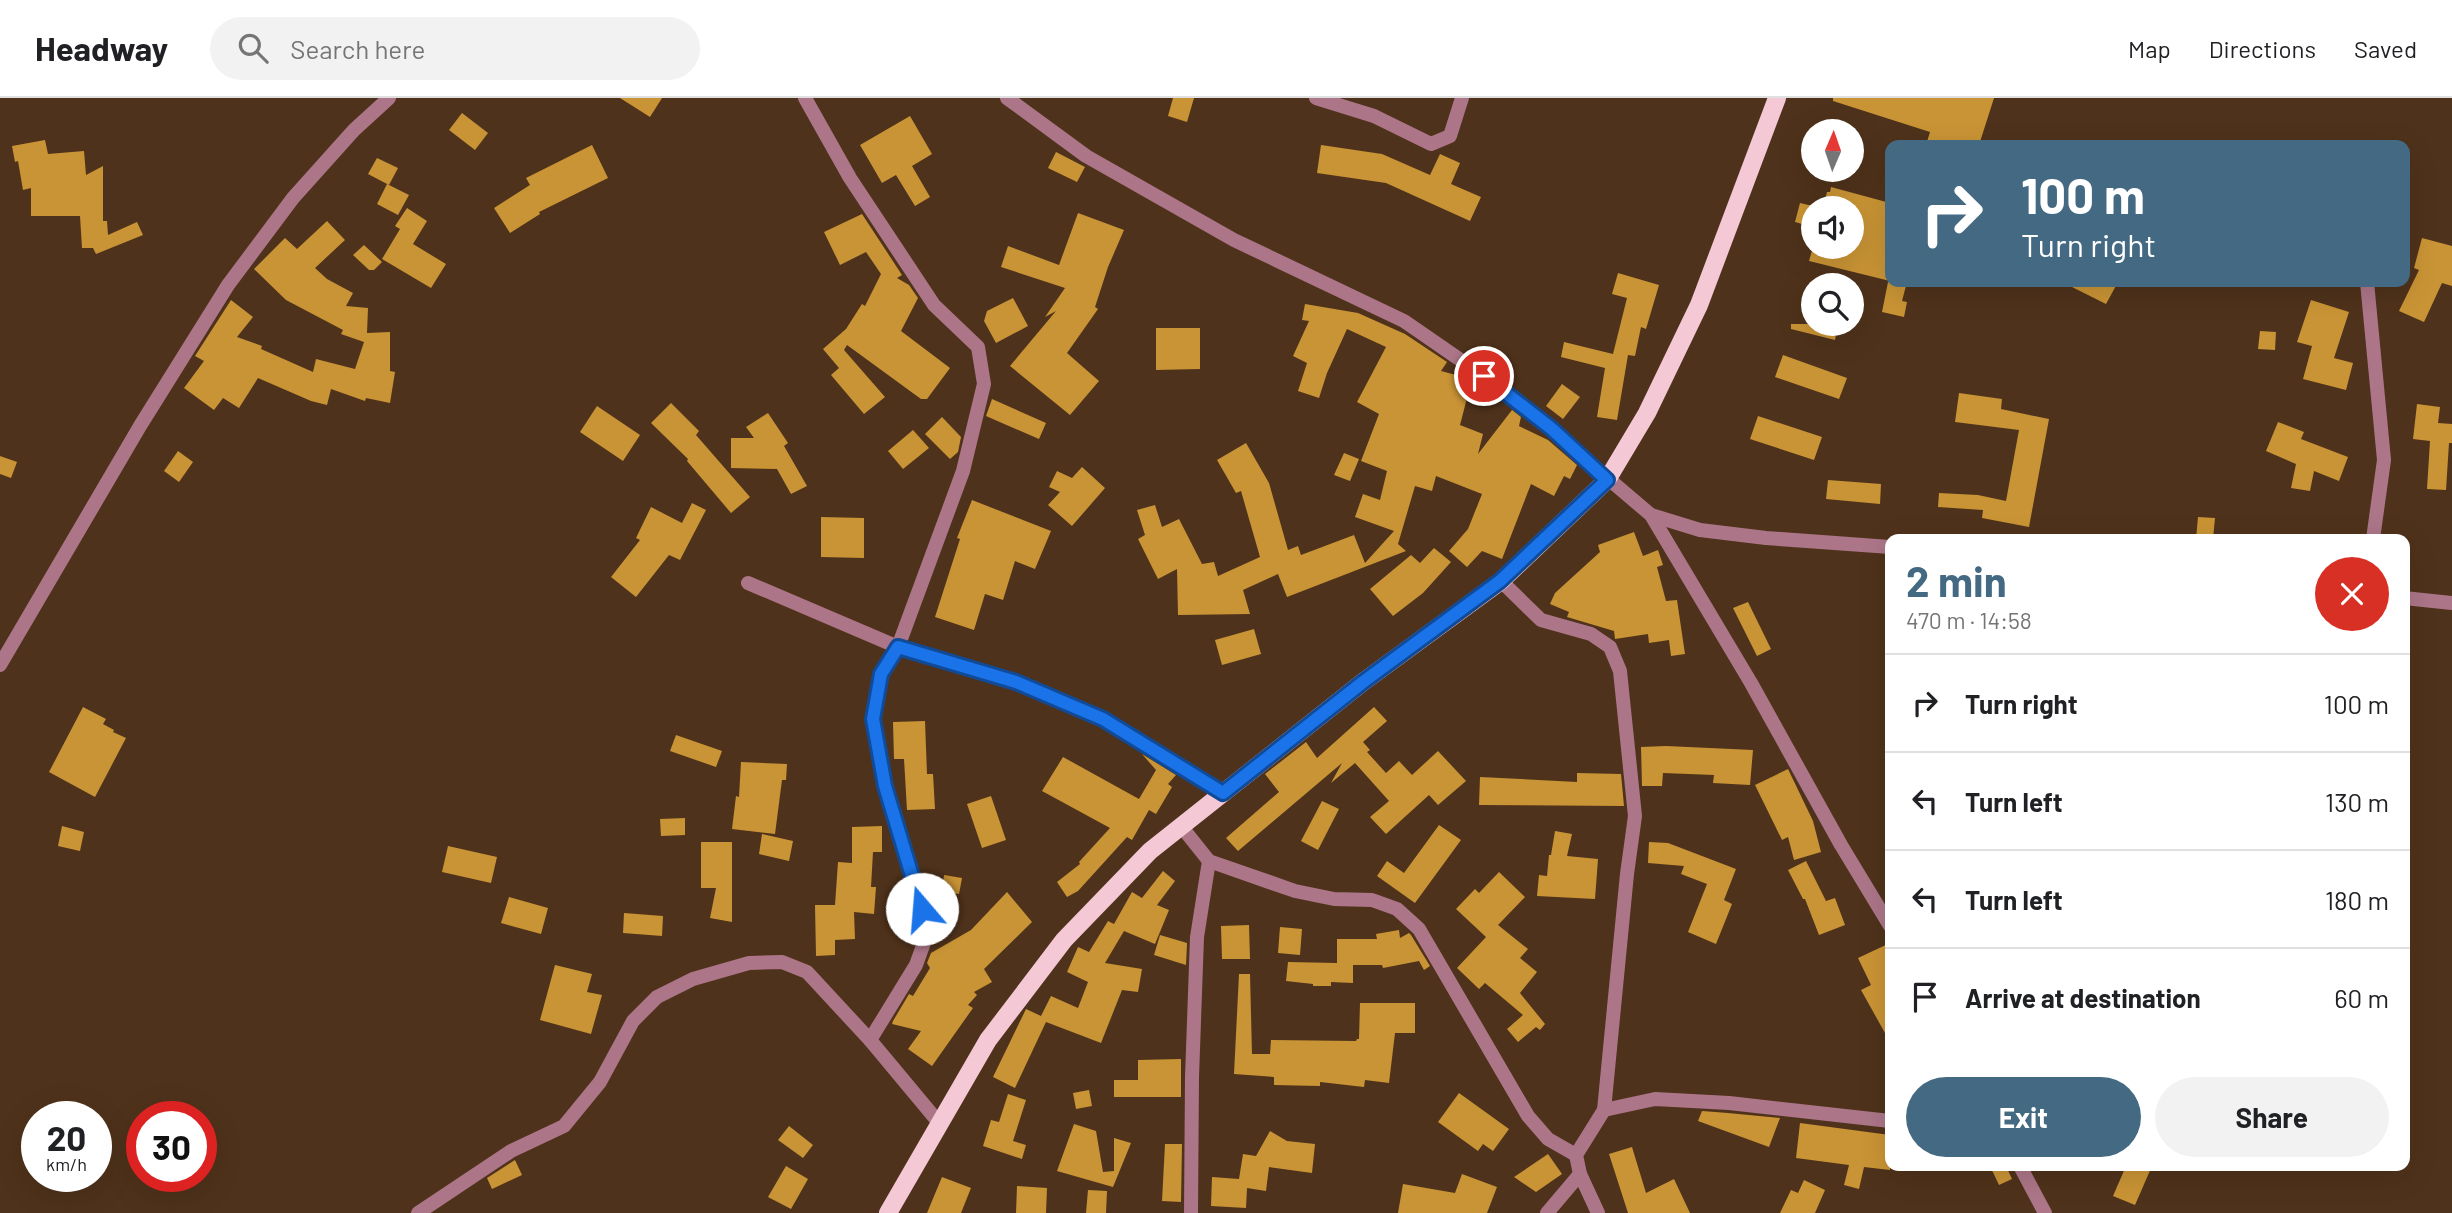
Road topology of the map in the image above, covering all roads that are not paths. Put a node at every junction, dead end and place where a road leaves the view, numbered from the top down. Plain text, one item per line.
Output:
1 (389, 98) edge
2 (805, 98) edge
3 (1007, 98) edge
4 (1316, 98) edge
5 (1462, 98) edge
6 (1777, 98) edge
7 (2367, 287) edge
8 (1607, 480) junction
9 (1651, 515) junction
10 (2374, 534) edge
11 (1885, 547) edge
12 (1500, 581) junction
13 (748, 583) dead end
14 (2410, 599) edge
15 (2452, 603) edge
16 (898, 647) junction
17 (0, 665) edge
18 (1223, 793) junction
19 (1181, 826) junction
20 (1209, 861) junction
21 (1885, 918) edge
22 (870, 1040) junction
23 (1604, 1110) junction
24 (1885, 1121) edge
25 (940, 1124) junction
26 (1576, 1155) junction
27 (2023, 1171) edge
28 (1580, 1174) junction
29 (418, 1213) edge
30 (888, 1213) edge
31 (1191, 1213) edge
32 (1547, 1213) edge
33 (1598, 1213) edge
34 (2045, 1213) edge

1 - 17 street
2 - 16 street
3 - 8 street
4 - 5 street
6 - 8 main road
7 - 10 street
8 - 9 street
8 - 12 main road
9 - 11 street
9 - 21 street
12 - 18 main road
12 - 23 street
13 - 16 street
14 - 15 street
16 - 18 street
16 - 22 street
18 - 19 main road
19 - 20 street
19 - 25 main road
20 - 26 street
20 - 31 street
22 - 25 street
22 - 29 street
23 - 24 street
23 - 26 street
25 - 30 main road
26 - 28 street
27 - 34 street
28 - 32 street
28 - 33 street

